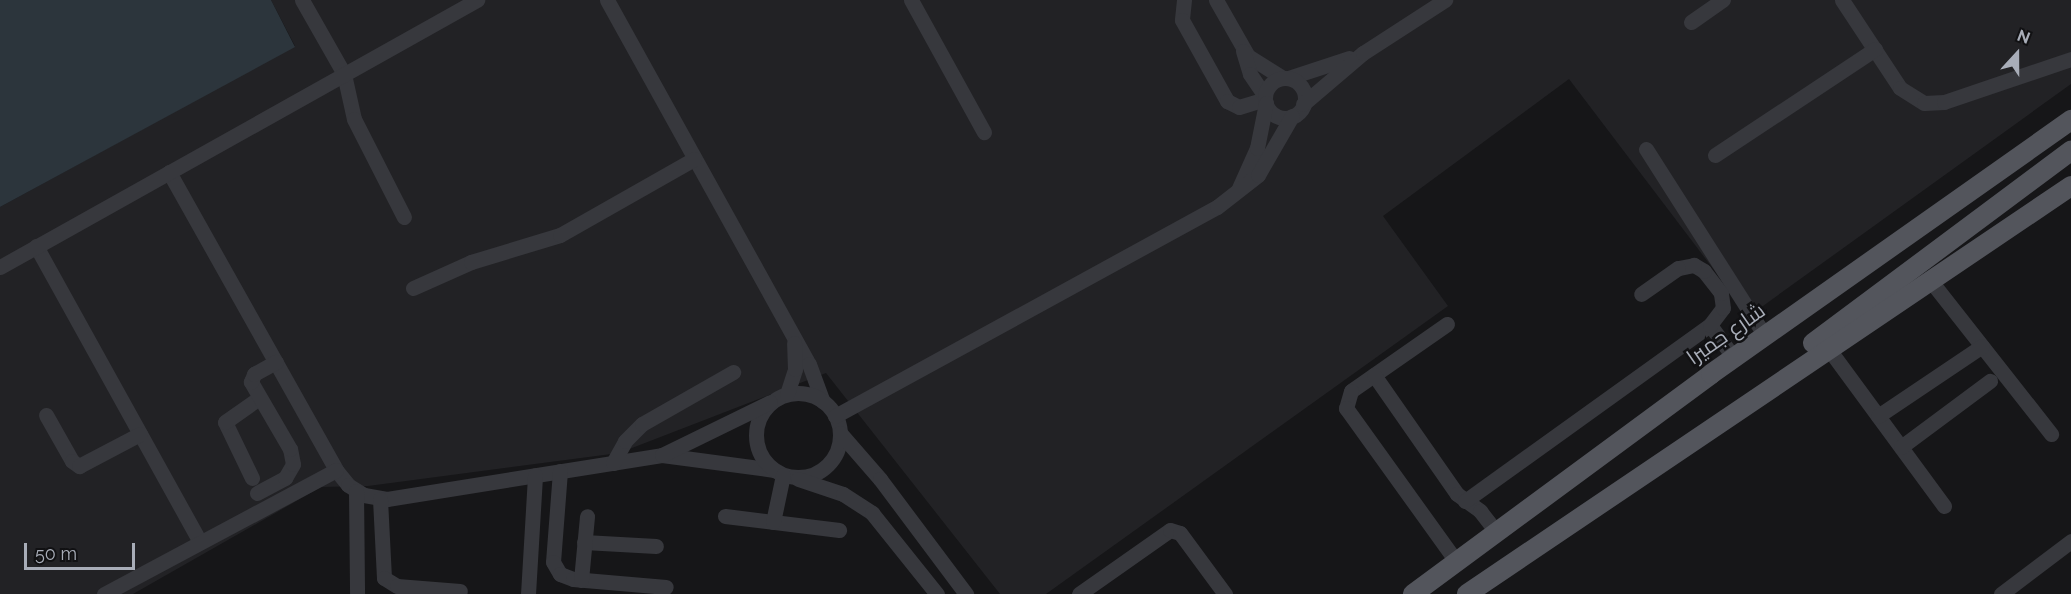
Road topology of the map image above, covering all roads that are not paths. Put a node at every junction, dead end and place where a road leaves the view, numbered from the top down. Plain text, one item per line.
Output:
1 (302, 0) edge
2 (477, 0) edge
3 (608, 0) edge
4 (911, 0) edge
5 (1184, 0) edge
6 (1216, 0) edge
7 (1445, 0) edge
8 (1723, 0) edge
9 (1842, 0) edge
10 (1421, 7) edge
11 (1690, 22) dead end
12 (1242, 48) junction
13 (1875, 49) junction
14 (1363, 53) junction
15 (2071, 59) edge
16 (344, 74) junction
17 (1286, 78) junction
18 (1265, 99) junction
19 (1304, 104) junction
20 (1292, 116) junction
21 (2071, 120) edge
22 (984, 132) dead end
23 (1646, 149) dead end
24 (2071, 151) edge
25 (1716, 155) dead end
26 (694, 159) junction
27 (169, 172) junction
28 (2071, 186) edge
29 (1238, 190) junction
30 (404, 217) dead end
31 (36, 246) junction
32 (0, 267) edge
33 (1930, 280) junction
34 (413, 288) dead end
35 (1641, 294) dead end
36 (1447, 324) dead end
37 (1710, 326) junction
38 (1770, 333) junction
39 (794, 343) junction
40 (1982, 346) junction
41 (1828, 348) junction
42 (1734, 358) junction
43 (276, 362) junction
44 (733, 372) dead end
45 (1374, 375) junction
46 (1990, 381) dead end
47 (1764, 391) junction
48 (781, 397) junction
49 (259, 398) junction
50 (823, 402) junction
51 (46, 416) dead end
52 (835, 416) junction
53 (1878, 416) junction
54 (840, 433) junction
55 (140, 434) junction
56 (2051, 434) dead end
57 (1901, 447) junction
58 (662, 455) junction
59 (613, 463) junction
60 (336, 470) junction
61 (560, 471) junction
62 (783, 474) junction
63 (535, 475) junction
64 (252, 477) dead end
65 (356, 491) junction
66 (257, 493) dead end
67 (380, 499) junction
68 (1465, 501) junction
69 (1944, 506) dead end
70 (587, 516) dead end
71 (725, 516) dead end
72 (773, 522) junction
73 (839, 530) dead end
74 (1496, 530) junction
75 (2071, 541) edge
76 (584, 542) junction
77 (200, 543) junction
78 (656, 546) dead end
79 (528, 561) junction
80 (1456, 561) junction
81 (553, 562) junction
82 (581, 580) junction
83 (666, 587) dead end
84 (1476, 590) edge
85 (460, 591) dead end
86 (2008, 592) edge
87 (104, 594) edge
88 (357, 594) edge
89 (528, 594) edge
90 (936, 594) edge
91 (966, 594) edge
92 (1078, 594) edge
93 (1225, 594) edge
94 (1413, 594) edge

1 - 16 street
2 - 16 street
3 - 26 street
4 - 22 street
5 - 18 street
6 - 12 street
7 - 10 street
8 - 11 street
9 - 13 street
10 - 14 street
12 - 17 street
12 - 18 street
13 - 15 street
13 - 25 street
14 - 17 street
14 - 19 street
16 - 27 street
16 - 30 street
17 - 18 street
17 - 19 street
18 - 20 street
18 - 29 street
19 - 20 street
20 - 29 street
21 - 38 main road, شارع جميرا
23 - 38 street
24 - 47 main road
26 - 34 street
26 - 39 street
27 - 31 street
27 - 43 street
28 - 33 main road
29 - 52 street
31 - 32 street
31 - 55 street
33 - 40 street
33 - 41 main road
35 - 37 street
36 - 45 street
37 - 42 street
37 - 68 street
38 - 42 main road, شارع جميرا
39 - 48 street
39 - 50 street
40 - 53 street
40 - 56 street
41 - 47 main road
41 - 53 street
42 - 74 main road, شارع جميرا
43 - 49 street
43 - 60 street
44 - 59 street
45 - 68 street
45 - 80 street
46 - 57 street
47 - 84 main road
48 - 50 street
48 - 58 street
48 - 62 street
49 - 64 street
49 - 66 street
50 - 52 street
51 - 55 street
52 - 54 street
53 - 57 street
54 - 62 street
54 - 91 street
55 - 77 street
57 - 69 street
58 - 59 street
58 - 62 street
59 - 61 street
60 - 65 street
60 - 77 street
61 - 63 street
61 - 81 street
62 - 72 street
62 - 90 street
63 - 67 street
63 - 79 street
65 - 67 street
65 - 88 street
67 - 85 street
68 - 74 street
70 - 76 street
71 - 72 street
72 - 73 street
74 - 80 main road, شارع جميرا
75 - 86 street
76 - 78 street
76 - 82 street
77 - 87 street
79 - 81 street
79 - 89 street
80 - 94 main road, شارع جميرا
81 - 82 street
82 - 83 street
92 - 93 street

